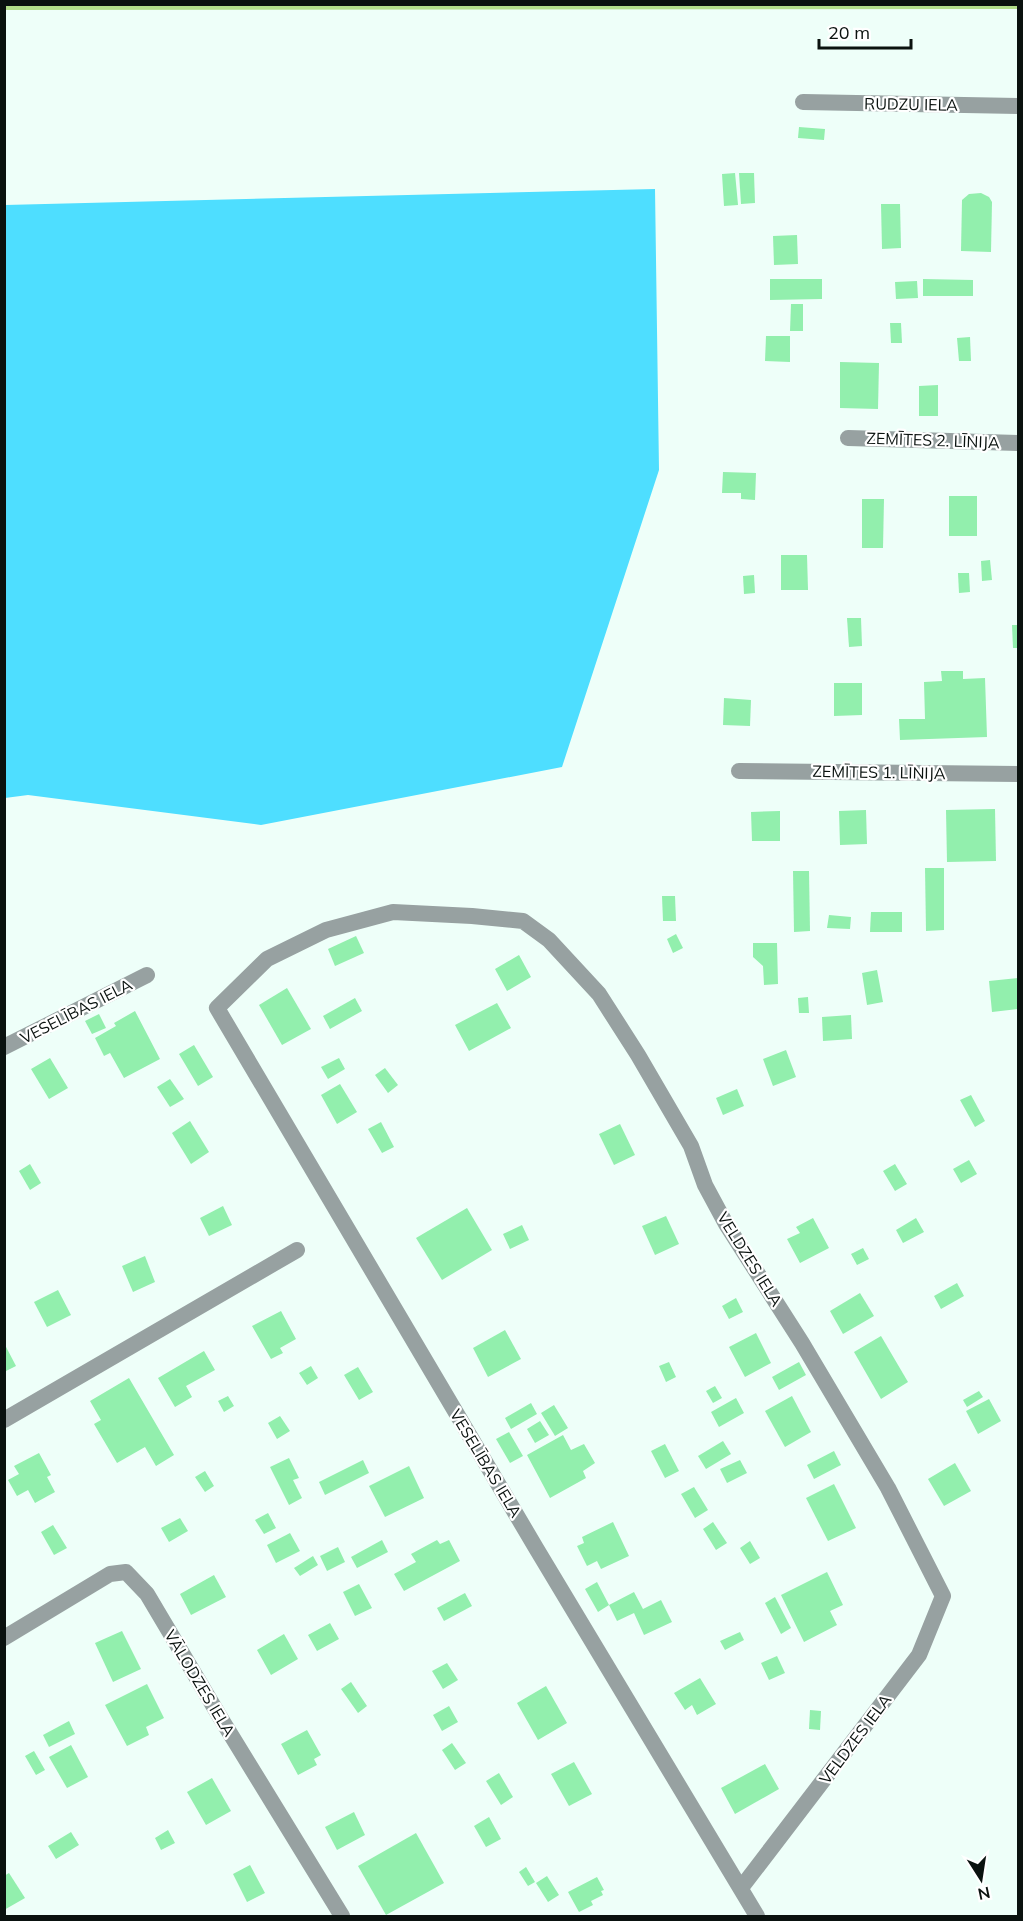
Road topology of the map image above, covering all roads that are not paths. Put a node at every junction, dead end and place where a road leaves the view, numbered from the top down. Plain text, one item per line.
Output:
1 (804, 102) dead end
2 (1018, 106) edge
3 (848, 438) dead end
4 (1018, 443) edge
5 (739, 771) dead end
6 (1018, 774) edge
7 (147, 975) dead end
8 (217, 1008) joint
9 (4, 1047) edge
10 (297, 1250) dead end
11 (4, 1419) edge
12 (4, 1638) edge
13 (741, 1888) junction
14 (342, 1917) edge
15 (757, 1917) edge

1 - 2 street, RUDZU IELA
3 - 4 street, ZEMĪTES 2. LĪNIJA
5 - 6 street, ZEMĪTES 1. LĪNIJA
7 - 9 street, VESELĪBAS IELA
8 - 13 street, VESELĪBAS IELA
8 - 13 street, VELDZES IELA
10 - 11 street
12 - 14 street, VĀLODZES IELA
13 - 15 street, VESELĪBAS IELA

